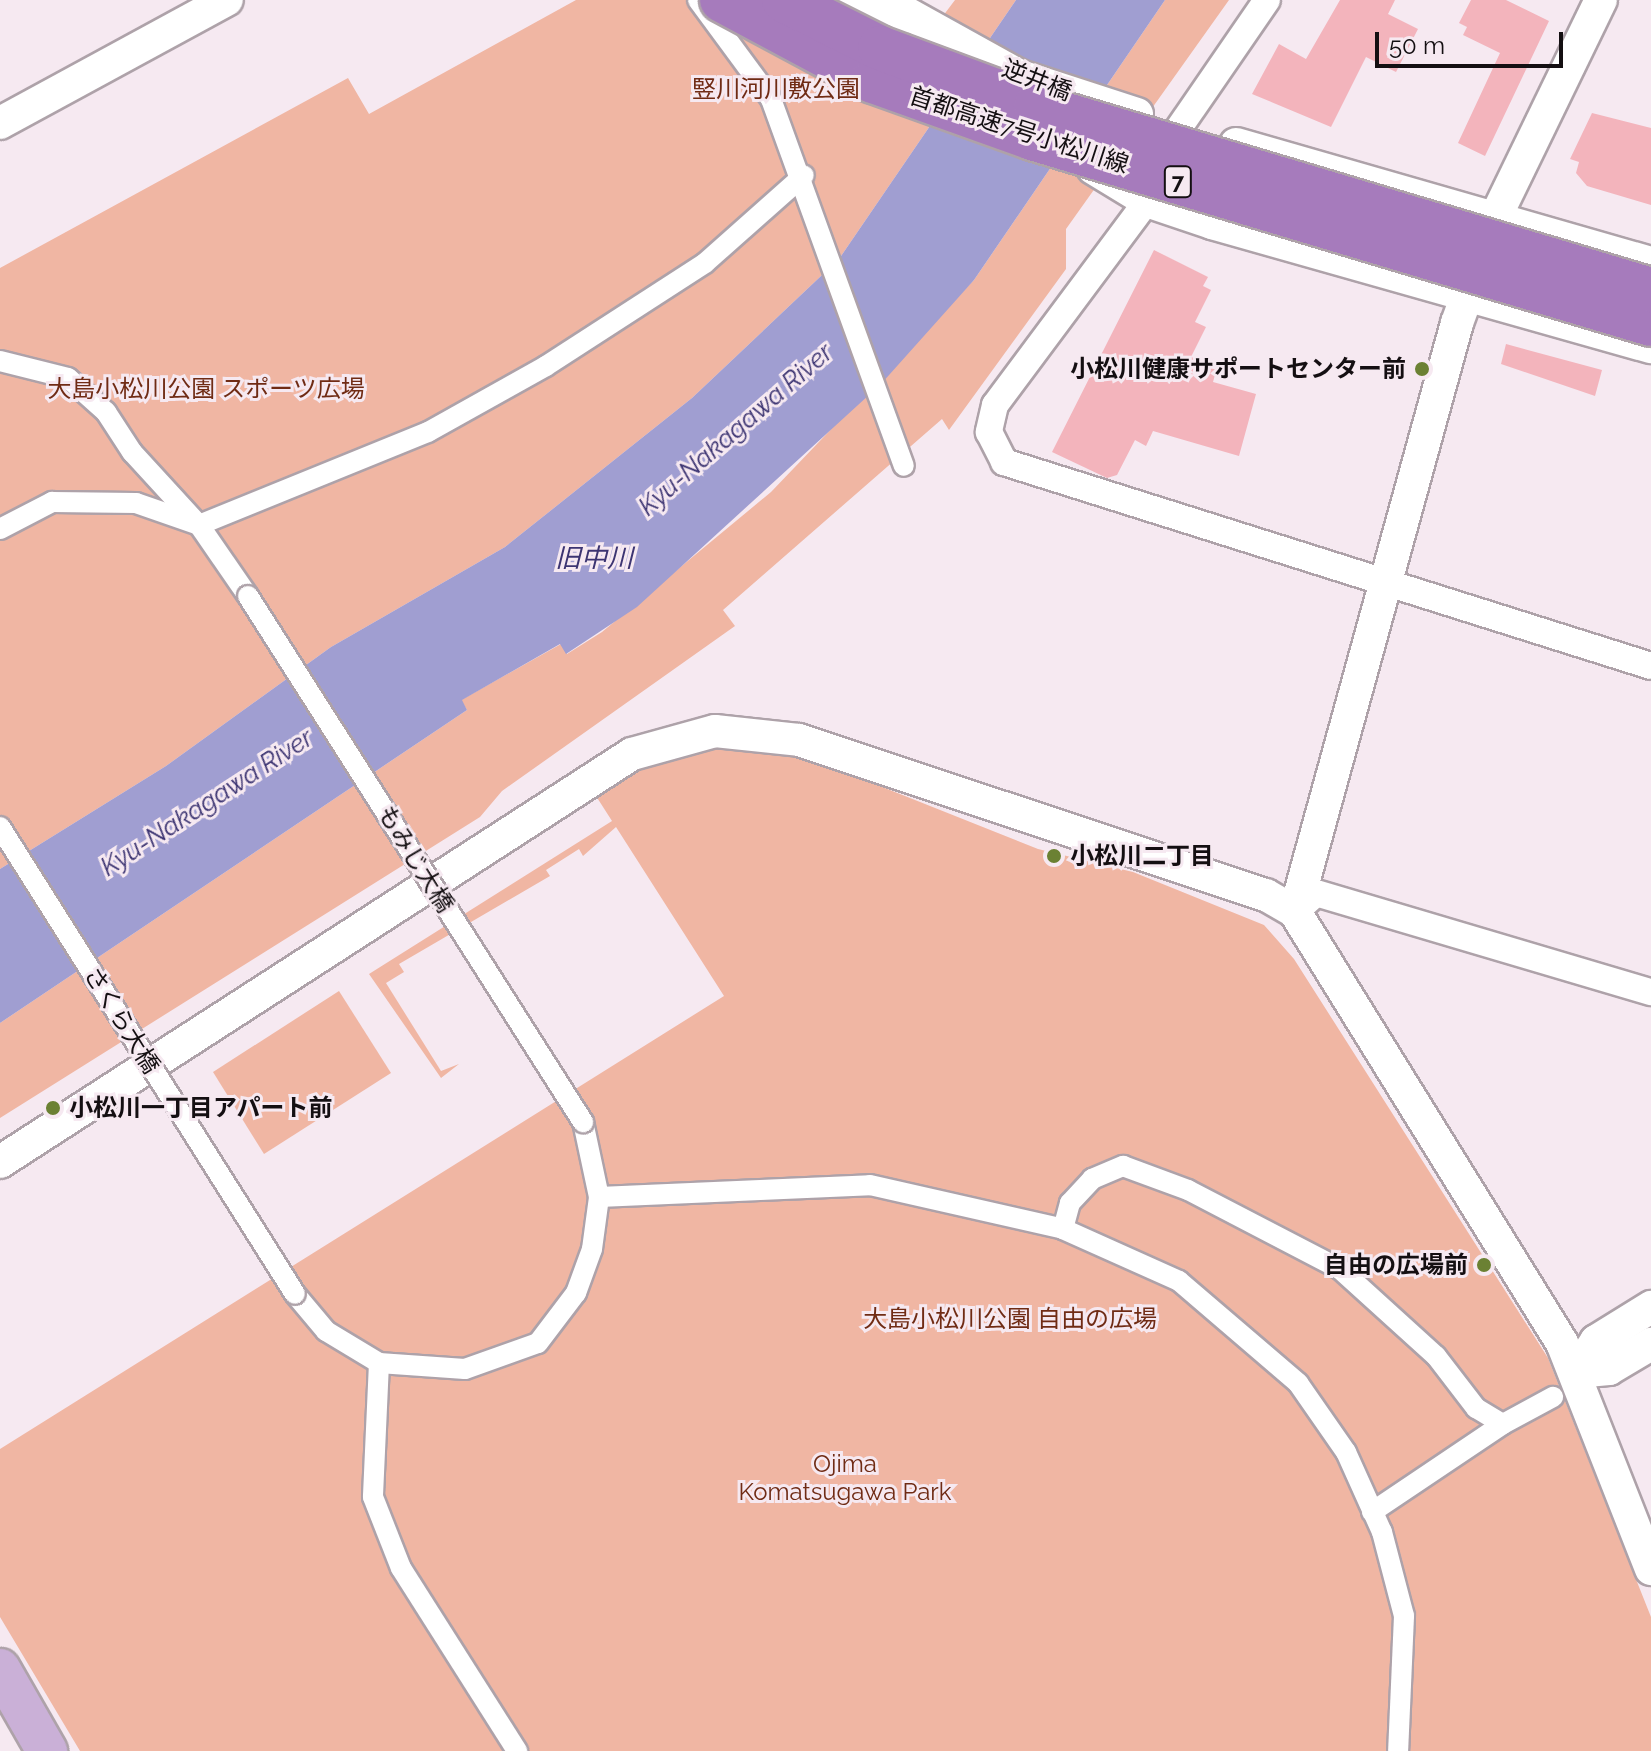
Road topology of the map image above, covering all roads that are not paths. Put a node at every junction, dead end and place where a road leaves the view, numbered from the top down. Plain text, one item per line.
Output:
1 (227, 0) edge
2 (698, 0) edge
3 (722, 0) edge
4 (784, 0) edge
5 (846, 0) edge
6 (1267, 0) edge
7 (1601, 0) edge
8 (890, 16) edge
9 (0, 123) edge
10 (1179, 128) junction
11 (804, 175) junction
12 (1147, 201) junction
13 (1496, 216) junction
14 (1651, 263) edge
15 (1651, 290) edge
16 (1467, 292) junction
17 (1651, 324) edge
18 (1651, 347) edge
19 (0, 361) edge
20 (904, 466) dead end
21 (199, 525) junction
22 (0, 529) edge
23 (1384, 584) junction
24 (1651, 666) edge
25 (0, 827) edge
26 (1295, 912) junction
27 (1651, 992) edge
28 (1, 1161) edge
29 (599, 1197) junction
30 (1063, 1229) junction
31 (1651, 1307) edge
32 (1651, 1344) edge
33 (379, 1363) junction
34 (1576, 1372) junction
35 (1553, 1397) dead end
36 (1503, 1424) junction
37 (1372, 1512) junction
38 (1651, 1569) edge
39 (0, 1669) edge
40 (0, 1721) edge
41 (17, 1751) edge
42 (47, 1751) edge
43 (517, 1751) edge
44 (1398, 1751) edge

1 - 9 street
2 - 11 street
3 - 17 highway, 首都高速7号小松川線 / 7, bridge
4 - 15 highway, 首都高速7号小松川線 / 7, bridge
5 - 8 street
6 - 10 street
7 - 13 street
8 - 10 street, 逆井橋
8 - 12 street, bridge
10 - 13 street, 逆井橋
11 - 20 street
11 - 21 street
12 - 16 street
12 - 23 street
13 - 14 street, 逆井橋
13 - 16 street
16 - 18 street
16 - 23 street
19 - 21 street, もみじ大橋
21 - 22 street
21 - 29 street, もみじ大橋, bridge
23 - 24 street
23 - 26 street
25 - 33 street, さくら大橋, bridge
26 - 27 street
26 - 28 street
26 - 34 street
29 - 30 street
29 - 33 street
30 - 36 street
30 - 37 street
31 - 34 street
32 - 34 street
33 - 43 street
34 - 38 street
35 - 36 street
36 - 37 street
37 - 44 street
39 - 42 main road
40 - 41 main road

